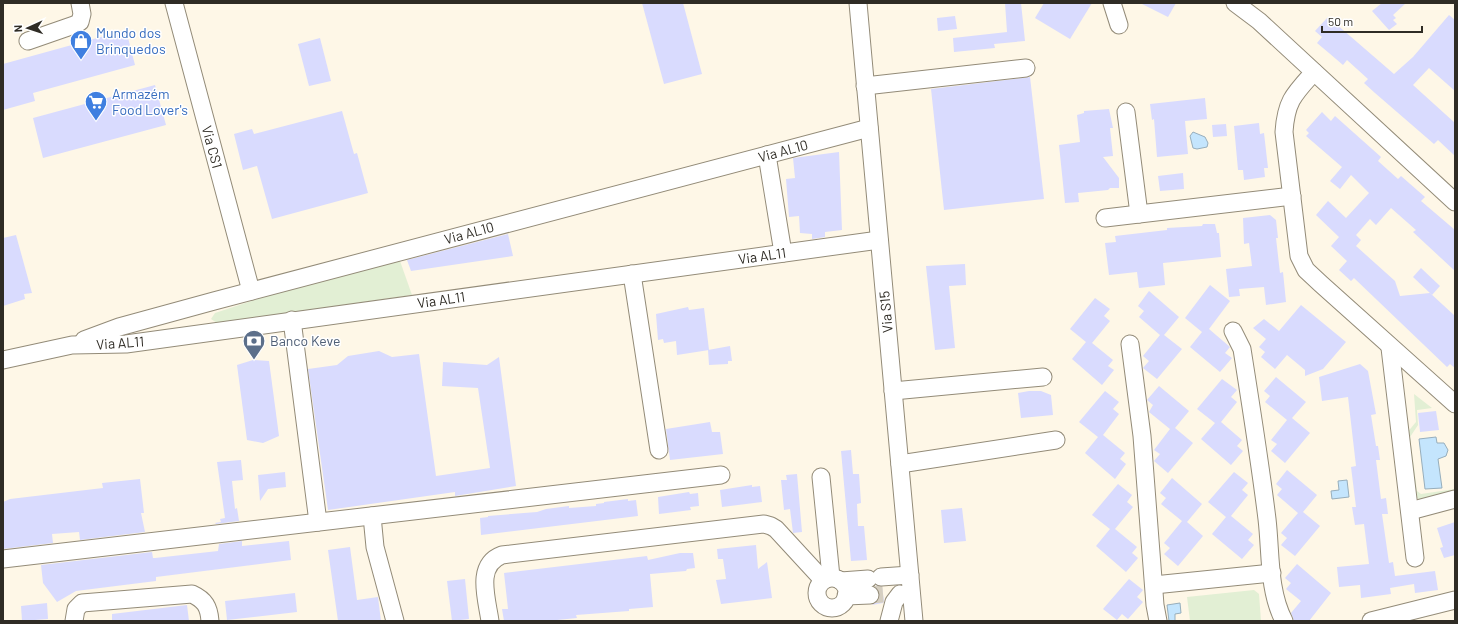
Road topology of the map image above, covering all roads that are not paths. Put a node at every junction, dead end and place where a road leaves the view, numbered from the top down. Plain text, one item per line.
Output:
1 (80, 3) edge
2 (174, 3) edge
3 (858, 3) edge
4 (1112, 3) edge
5 (1235, 3) edge
6 (1119, 25) dead end
7 (28, 40) dead end
8 (1026, 68) dead end
9 (1314, 72) junction
10 (865, 86) junction
11 (1126, 112) dead end
12 (869, 128) junction
13 (767, 155) junction
14 (1292, 196) junction
15 (1455, 202) edge
16 (1139, 214) junction
17 (1106, 218) dead end
18 (879, 240) junction
19 (783, 253) junction
20 (632, 274) junction
21 (251, 291) junction
22 (214, 301) junction
23 (292, 320) junction
24 (218, 331) junction
25 (1233, 331) dead end
26 (1130, 344) dead end
27 (72, 345) junction
28 (1390, 348) junction
29 (3, 360) edge
30 (1043, 378) dead end
31 (893, 391) junction
32 (1455, 404) edge
33 (1056, 440) dead end
34 (659, 450) dead end
35 (900, 464) junction
36 (720, 475) dead end
37 (821, 477) dead end
38 (1455, 499) edge
39 (1410, 511) junction
40 (372, 516) junction
41 (318, 522) junction
42 (1415, 558) dead end
43 (3, 559) edge
44 (1272, 573) junction
45 (910, 575) junction
46 (1154, 585) junction
47 (876, 586) junction
48 (906, 593) junction
49 (835, 594) edge
50 (1455, 600) edge
51 (74, 621) edge
52 (210, 621) edge
53 (395, 621) edge
54 (490, 621) edge
55 (888, 621) edge
56 (914, 621) edge
57 (1158, 621) edge
58 (1284, 621) edge
59 (1371, 621) edge

1 - 7 street
2 - 21 street, Via CS1
3 - 10 street, Via S15
4 - 6 street
5 - 9 street
8 - 10 street
9 - 14 street
9 - 15 street
10 - 12 street, Via S15
11 - 16 street
12 - 13 street, Via AL10
12 - 18 street, Via S15
13 - 19 street
13 - 21 street, Via AL10
14 - 16 street
14 - 28 street
16 - 17 street
18 - 19 street, Via AL11
18 - 31 street, Via S15
19 - 20 street, Via AL11
20 - 23 street, Via AL11
20 - 34 street
21 - 22 street, Via AL10
22 - 24 street
22 - 27 street, Via AL10
23 - 24 street, Via AL11
23 - 41 street
24 - 27 street, Via AL11
25 - 44 street
26 - 46 street
27 - 29 street, Via AL11
28 - 32 street
28 - 39 street
30 - 31 street
31 - 35 street, Via S15
33 - 35 street
35 - 45 street, Via S15
36 - 40 street
37 - 49 street
38 - 39 street
39 - 42 street
40 - 41 street
40 - 53 street
41 - 43 street
44 - 46 street
44 - 58 street
45 - 47 street
45 - 48 street, Via S15
46 - 57 street
47 - 48 street
47 - 49 street
48 - 55 street
48 - 56 street, Via S15
49 - 54 street
50 - 59 street
51 - 52 street

